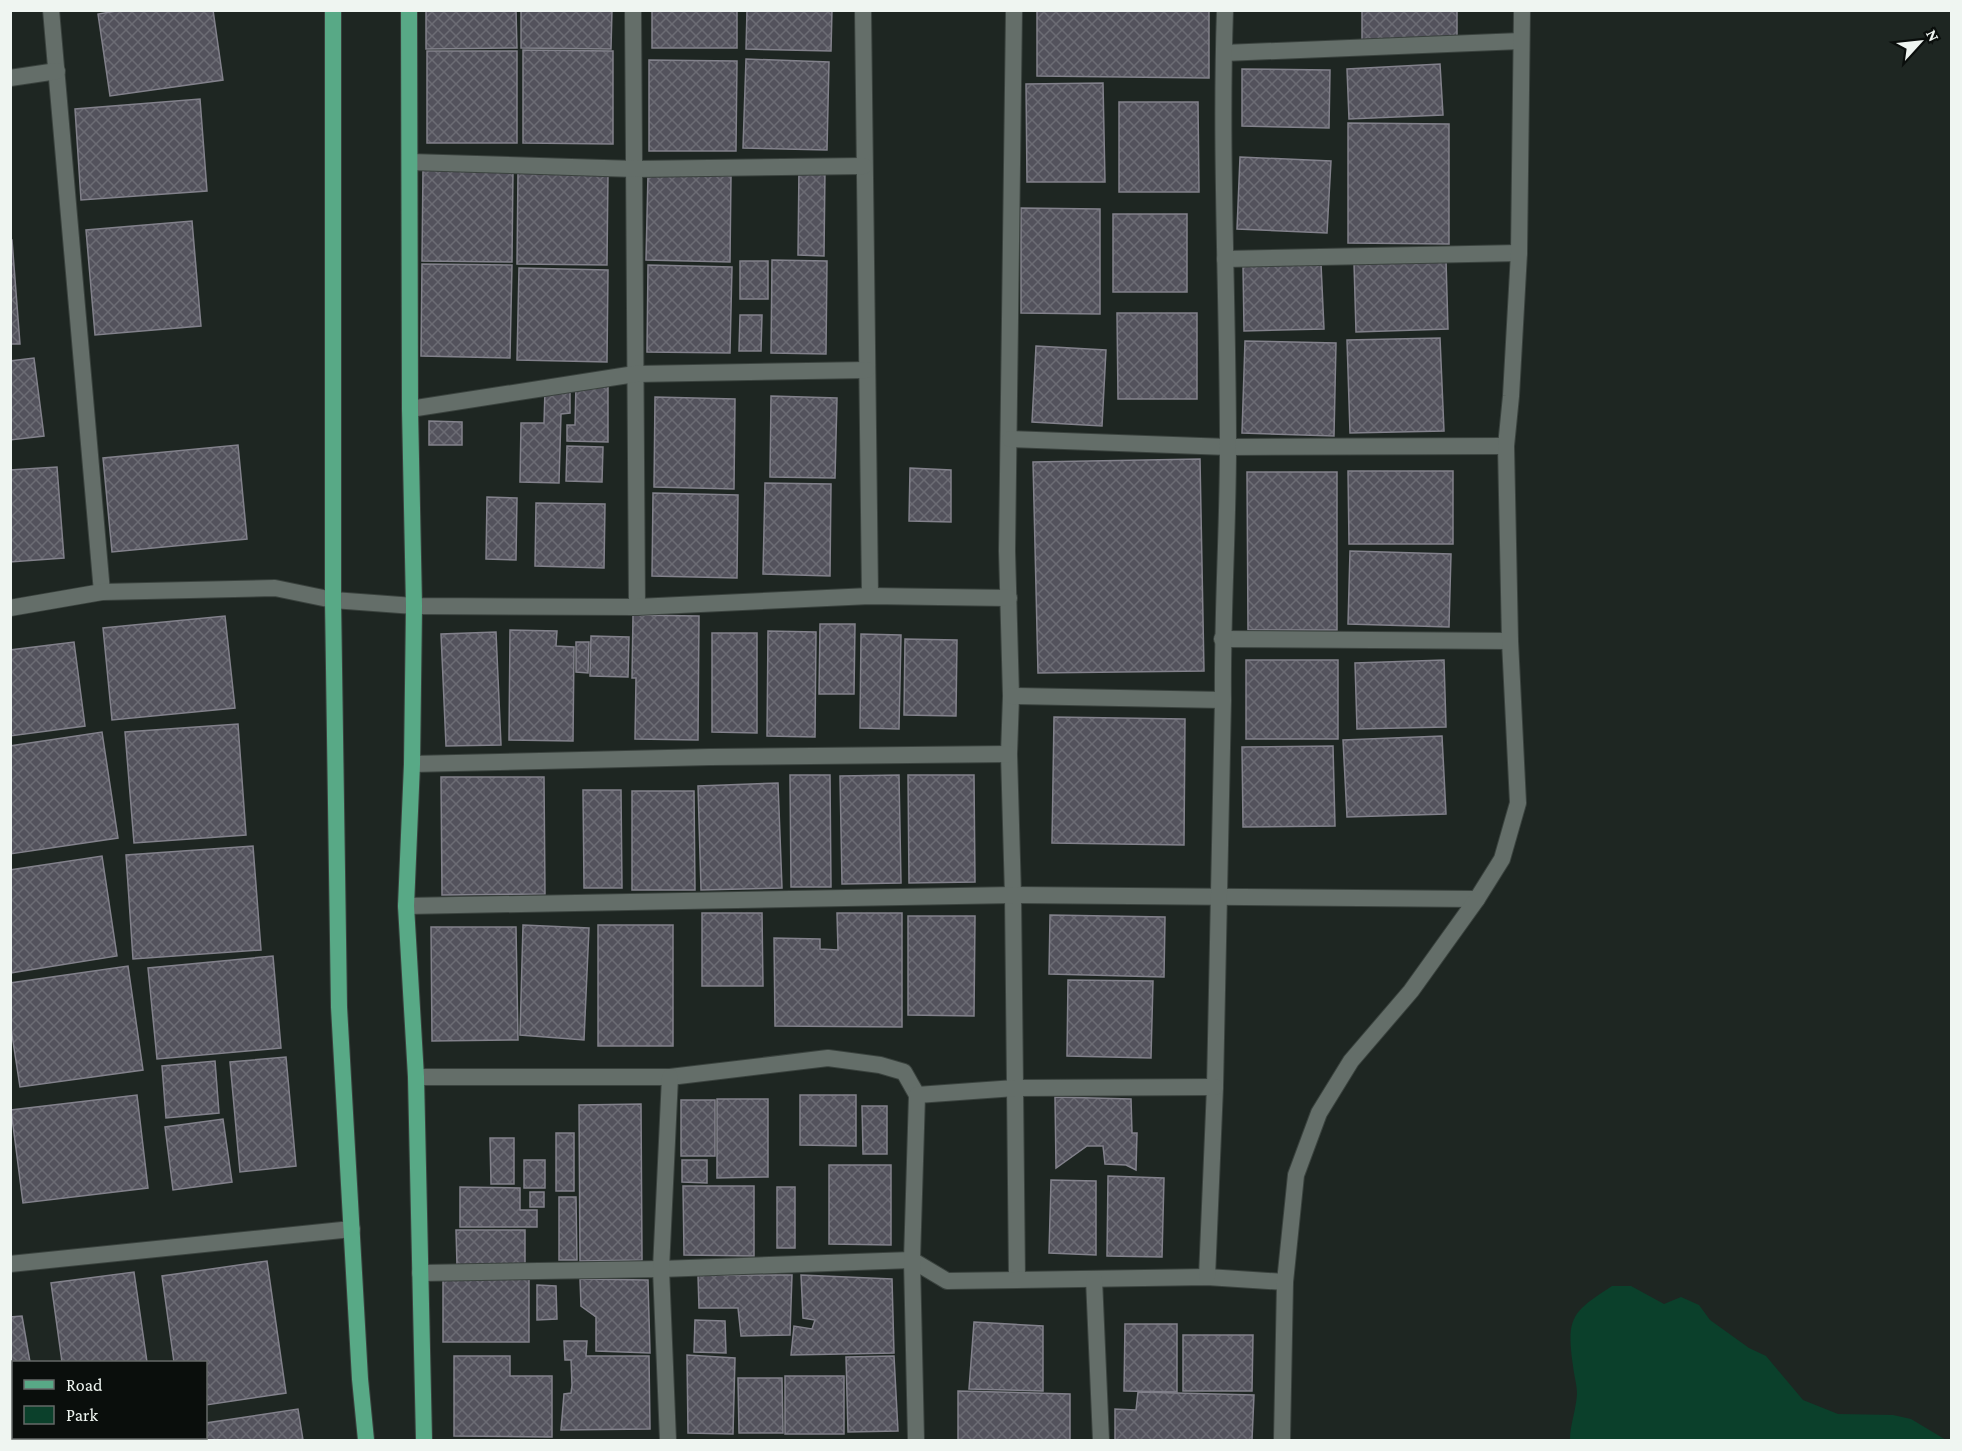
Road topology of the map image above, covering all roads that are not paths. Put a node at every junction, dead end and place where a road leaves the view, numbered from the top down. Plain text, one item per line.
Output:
1 (51, 10) edge
2 (333, 10) edge
3 (409, 10) edge
4 (633, 10) edge
5 (864, 10) edge
6 (1014, 10) edge
7 (1225, 10) edge
8 (1522, 10) edge
9 (1521, 41) junction
10 (1224, 53) junction
11 (57, 71) junction
12 (10, 78) edge
13 (410, 162) junction
14 (864, 166) junction
15 (635, 169) junction
16 (1519, 253) junction
17 (1225, 259) junction
18 (867, 369) junction
19 (635, 374) junction
20 (410, 409) junction
21 (1010, 439) junction
22 (1506, 446) junction
23 (1228, 447) junction
24 (102, 592) junction
25 (870, 596) junction
26 (1010, 598) junction
27 (333, 600) junction
28 (414, 606) junction
29 (637, 607) junction
30 (10, 608) edge
31 (1222, 639) junction
32 (1510, 641) junction
33 (1011, 696) junction
34 (1223, 700) junction
35 (1009, 754) junction
36 (412, 764) junction
37 (1013, 895) junction
38 (1219, 897) junction
39 (1477, 898) junction
40 (406, 906) junction
41 (416, 1077) junction
42 (670, 1077) junction
43 (1215, 1087) junction
44 (1016, 1088) junction
45 (917, 1095) junction
46 (352, 1229) junction
47 (912, 1260) junction
48 (10, 1264) edge
49 (661, 1269) junction
50 (420, 1273) junction
51 (1206, 1277) junction
52 (1094, 1279) junction
53 (1017, 1280) junction
54 (1285, 1282) junction
55 (366, 1440) edge
56 (424, 1440) edge
57 (668, 1440) edge
58 (916, 1440) edge
59 (1101, 1440) edge
60 (1282, 1440) edge

1 - 11 street
2 - 27 main road
3 - 13 main road
4 - 15 street
5 - 14 street
6 - 21 street
7 - 10 street
8 - 9 street
9 - 10 street
9 - 16 street
10 - 17 street
11 - 12 street
11 - 24 street
13 - 15 street
13 - 20 main road
14 - 15 street
14 - 18 street
15 - 19 street
16 - 17 street
16 - 22 street
17 - 23 street
18 - 19 street
18 - 25 street
19 - 20 street
19 - 29 street
20 - 28 main road
21 - 23 street
21 - 26 street
22 - 23 street
22 - 32 street
23 - 31 street
24 - 27 street
24 - 30 street
25 - 26 street
25 - 29 street
26 - 33 street
27 - 28 street
27 - 46 main road
28 - 29 street
28 - 36 main road
31 - 32 street
31 - 34 street
32 - 39 street
33 - 34 street
33 - 35 street
34 - 38 street
35 - 36 street
35 - 37 street
36 - 40 main road
37 - 38 street
37 - 40 street
37 - 44 street
38 - 39 street
38 - 43 street
39 - 54 street
40 - 41 main road
41 - 42 street
41 - 50 main road
42 - 45 street
42 - 49 street
43 - 44 street
43 - 51 street
44 - 45 street
44 - 53 street
45 - 47 street
46 - 48 street
46 - 55 main road
47 - 49 street
47 - 53 street
47 - 58 street
49 - 50 street
49 - 57 street
50 - 56 main road
51 - 52 street
51 - 54 street
52 - 53 street
52 - 59 street
54 - 60 street

